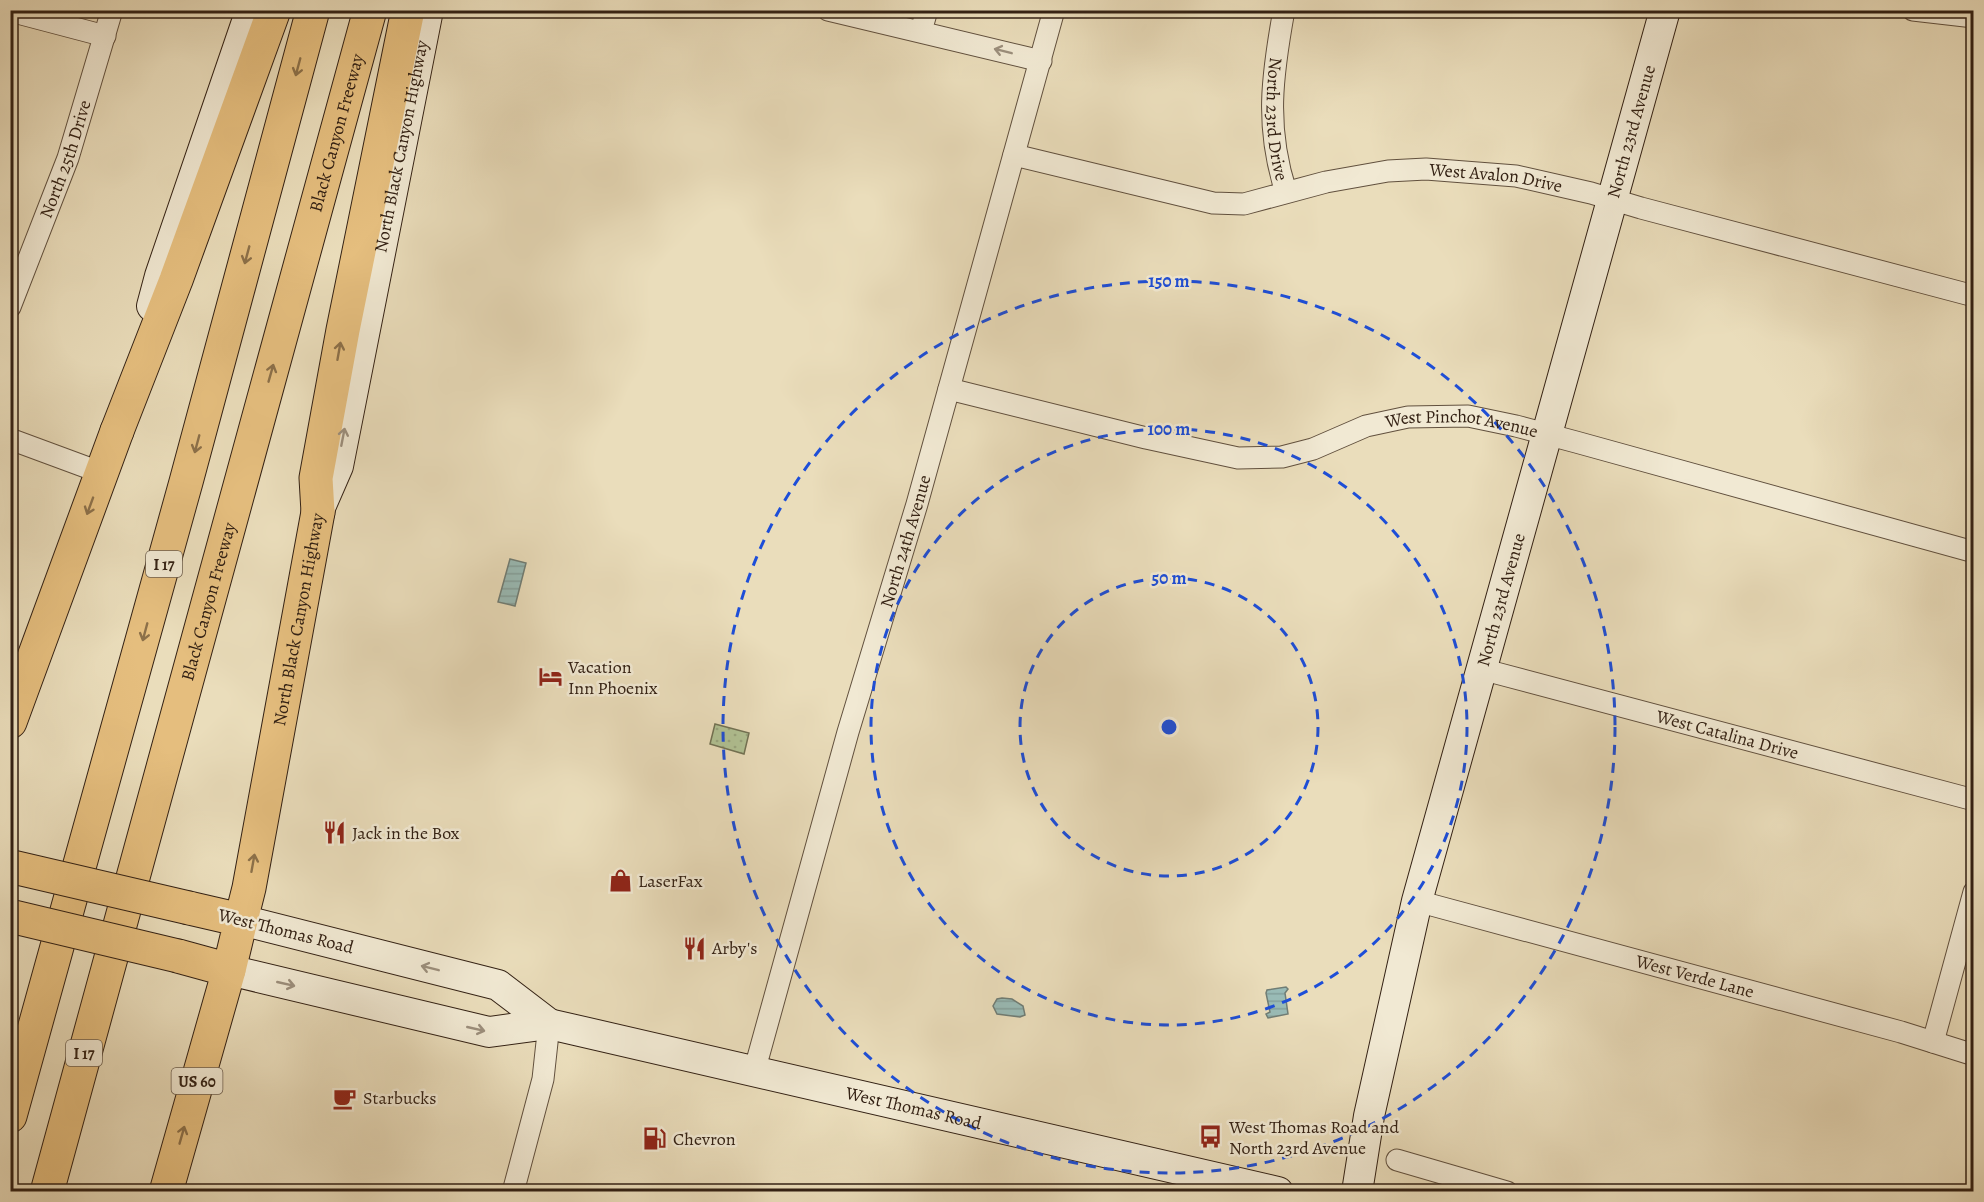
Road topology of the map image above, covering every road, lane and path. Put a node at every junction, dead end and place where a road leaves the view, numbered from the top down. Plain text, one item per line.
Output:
1 (10, 10) edge
2 (112, 10) edge
3 (251, 10) edge
4 (274, 10) edge
5 (313, 10) edge
6 (348, 10) edge
7 (370, 10) edge
8 (408, 10) edge
9 (428, 10) edge
10 (828, 10) edge
11 (927, 10) edge
12 (1054, 10) edge
13 (1284, 10) edge
14 (1665, 10) edge
15 (1913, 10) edge
16 (1974, 17) edge
17 (921, 31) junction
18 (105, 36) junction
19 (1041, 61) junction
20 (1014, 155) junction
21 (1286, 192) junction
22 (1612, 200) junction
23 (17, 270) edge
24 (1974, 296) edge
25 (10, 307) edge
26 (949, 388) junction
27 (117, 431) junction
28 (1546, 435) junction
29 (10, 439) edge
30 (102, 473) junction
31 (318, 512) junction
32 (1974, 552) edge
33 (1481, 669) junction
34 (10, 722) edge
35 (1974, 800) edge
36 (12, 867) edge
37 (1974, 892) edge
38 (1417, 901) junction
39 (10, 916) edge
40 (241, 920) junction
41 (229, 970) junction
42 (549, 1024) junction
43 (1934, 1042) junction
44 (1974, 1055) edge
45 (754, 1072) junction
46 (10, 1116) edge
47 (1397, 1160) dead end
48 (27, 1191) edge
49 (47, 1191) edge
50 (166, 1191) edge
51 (513, 1191) edge
52 (1278, 1191) edge
53 (1357, 1191) edge
54 (1507, 1191) edge

1 - 18 street
2 - 18 street, North 25th Drive
3 - 27 main road
4 - 27 main road
5 -> 46 main road, I 17
6 - 48 main road
49 -> 7 main road, Black Canyon Freeway / I 17
31 -> 8 main road
31 -> 9 main road, North Black Canyon Highway
10 - 17 street
11 - 17 street
12 - 19 street, North 24th Avenue
13 - 21 street, North 23rd Drive
14 - 22 main road, North 23rd Avenue
15 - 16 street
19 -> 17 street
18 - 23 street, North 25th Drive
19 - 20 street, North 24th Avenue
20 - 21 street, West Avalon Drive
20 - 26 street, North 24th Avenue
21 - 22 street, West Avalon Drive
22 - 24 street, West Avalon Drive
22 - 28 main road, North 23rd Avenue
23 - 25 street, North 25th Drive
26 - 28 street, West Pinchot Avenue
26 - 45 street, North 24th Avenue
27 - 30 main road
28 - 32 street, West Pinchot Avenue
28 - 33 main road, North 23rd Avenue
29 - 30 street
30 -> 34 main road
40 -> 31 main road, North Black Canyon Highway
33 - 35 street, West Catalina Drive
33 - 38 main road, North 23rd Avenue
36 - 40 main road, West Thomas Road, bridge
37 - 43 street
38 - 43 street, West Verde Lane
38 - 53 main road, North 23rd Avenue
39 - 41 main road, West Thomas Road, bridge
40 - 41 main road, North Black Canyon Highway / US 60
42 -> 40 main road, West Thomas Road
41 -> 42 main road, West Thomas Road
50 -> 41 main road, North Black Canyon Highway / US 60
42 - 45 main road, West Thomas Road
42 - 51 street
43 - 44 street, West Verde Lane
45 - 52 main road, West Thomas Road
47 - 54 street

